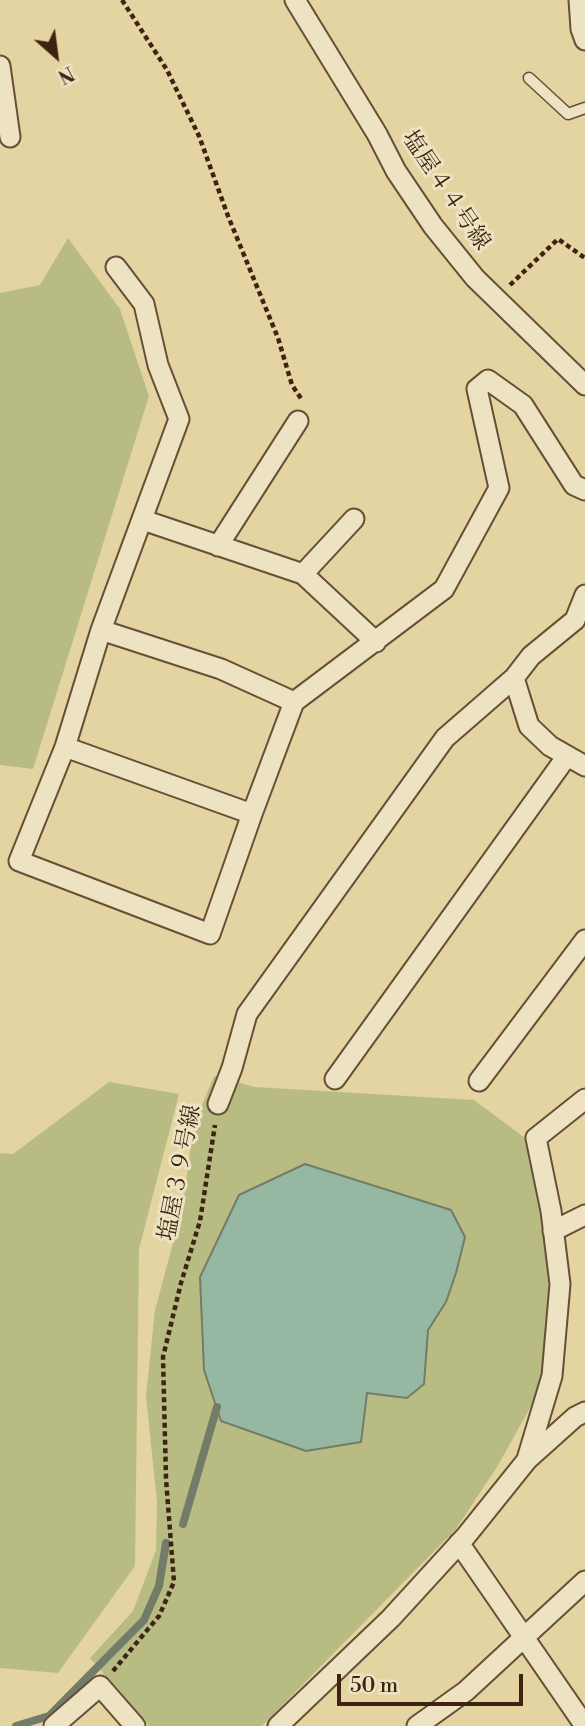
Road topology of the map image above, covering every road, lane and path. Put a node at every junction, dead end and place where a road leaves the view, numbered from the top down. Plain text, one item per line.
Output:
1 (122, 0) edge
2 (295, 0) edge
3 (579, 0) edge
4 (585, 40) edge
5 (0, 66) edge
6 (529, 78) dead end
7 (585, 108) edge
8 (10, 137) dead end
9 (585, 258) edge
10 (116, 267) dead end
11 (497, 298) junction
12 (585, 385) edge
13 (298, 421) joint
14 (585, 490) edge
15 (354, 519) dead end
16 (143, 520) junction
17 (218, 546) junction
18 (303, 574) junction
19 (585, 595) edge
20 (101, 630) junction
21 (376, 642) junction
22 (513, 678) junction
23 (294, 702) junction
24 (65, 747) junction
25 (567, 755) junction
26 (585, 766) edge
27 (252, 814) junction
28 (585, 940) edge
29 (335, 1079) dead end
30 (479, 1081) dead end
31 (585, 1099) edge
32 (218, 1104) joint
33 (585, 1215) edge
34 (553, 1231) junction
35 (582, 1416) edge
36 (527, 1460) junction
37 (459, 1543) junction
38 (585, 1581) edge
39 (524, 1637) junction
40 (100, 1686) junction
41 (54, 1726) edge
42 (135, 1726) edge
43 (278, 1726) edge
44 (417, 1726) edge
45 (584, 1726) edge

1 - 13 path
2 - 11 street, 塩屋４４号線
3 - 4 street
5 - 8 street
6 - 7 lane
9 - 11 path
10 - 16 street
11 - 12 street, 塩屋４４号線
13 - 17 street
14 - 21 street
15 - 18 street
16 - 17 street
16 - 20 street
17 - 18 street
18 - 21 street
19 - 22 street
20 - 23 street
20 - 24 street
21 - 23 street
22 - 25 street
22 - 32 street, 塩屋３９号線
23 - 27 street
24 - 27 street
24 - 27 street
25 - 26 street
25 - 29 street
28 - 30 street
31 - 34 street
32 - 40 path, 塩屋３９号線
33 - 34 street
34 - 36 street
35 - 36 street
36 - 37 street
37 - 39 street
37 - 43 street
38 - 39 street
39 - 44 street
39 - 45 street
40 - 41 street
40 - 42 street

